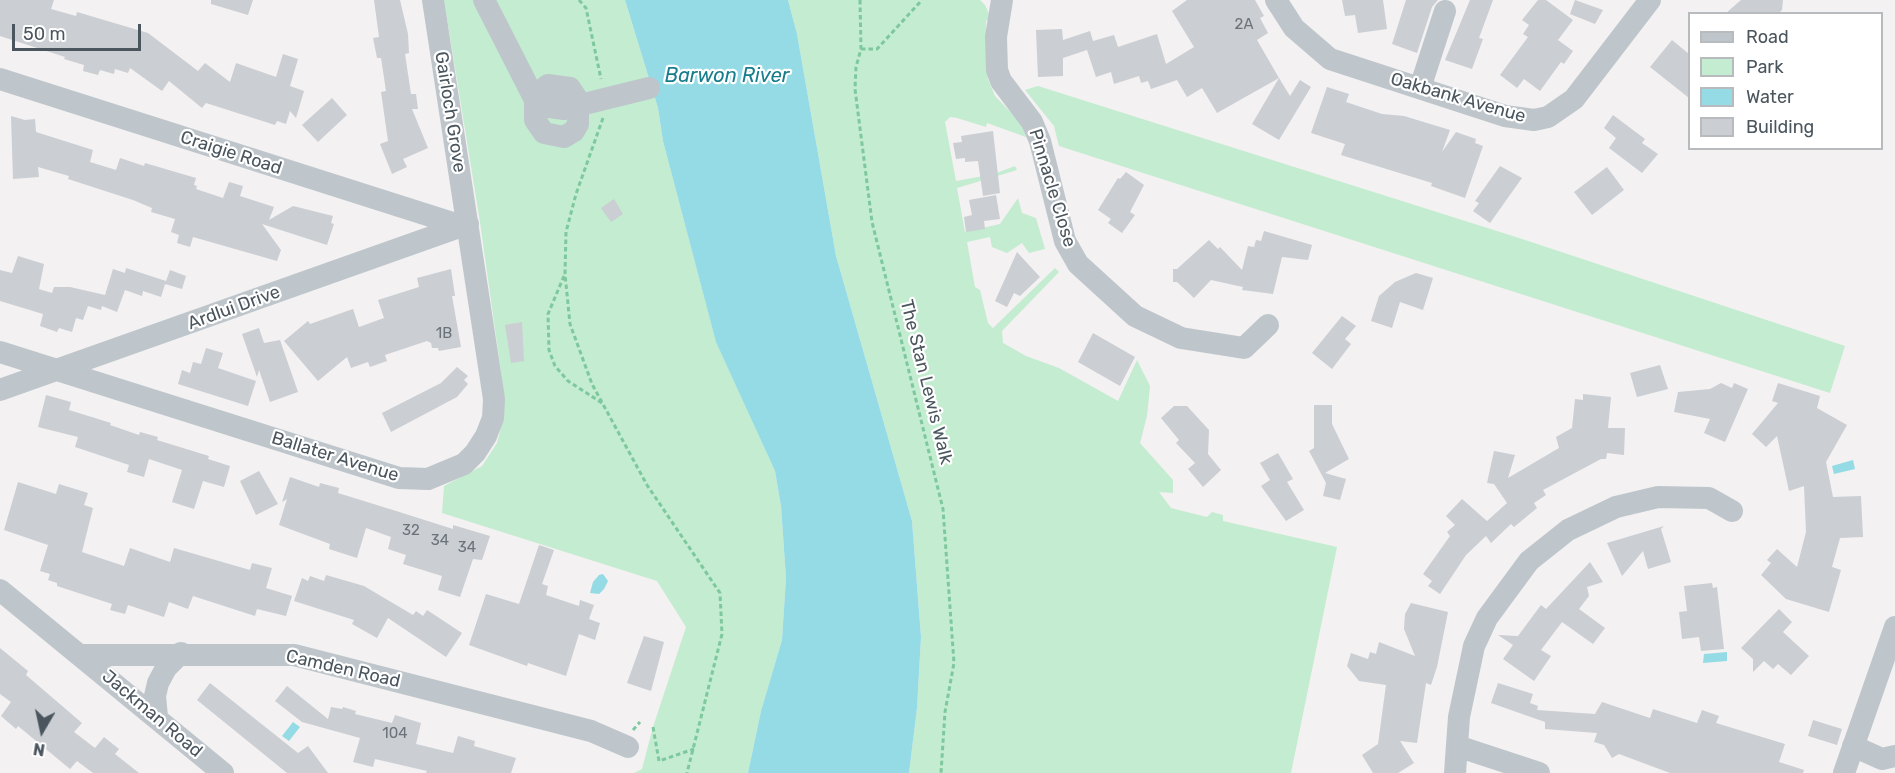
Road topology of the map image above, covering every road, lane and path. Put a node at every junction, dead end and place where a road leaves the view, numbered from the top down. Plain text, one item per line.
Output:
1 (433, 0) edge
2 (484, 0) edge
3 (579, 0) edge
4 (860, 0) edge
5 (922, 0) edge
6 (991, 0) edge
7 (1002, 0) edge
8 (1276, 0) edge
9 (1650, 0) edge
10 (1445, 11) dead end
11 (996, 37) junction
12 (861, 49) junction
13 (0, 80) edge
14 (650, 88) dead end
15 (1420, 88) junction
16 (604, 100) junction
17 (400, 207) junction
18 (465, 225) junction
19 (403, 248) junction
20 (565, 274) junction
21 (1268, 325) dead end
22 (119, 350) junction
23 (0, 352) edge
24 (58, 370) junction
25 (0, 390) edge
26 (127, 393) junction
27 (604, 404) junction
28 (1732, 510) dead end
29 (0, 590) edge
30 (1895, 627) edge
31 (181, 653) junction
32 (82, 655) junction
33 (157, 717) junction
34 (653, 727) dead end
35 (1457, 746) junction
36 (1853, 746) junction
37 (628, 747) dead end
38 (694, 749) junction
39 (1895, 756) edge
40 (223, 773) edge
41 (687, 773) edge
42 (940, 773) edge
43 (1455, 773) edge
44 (1539, 773) edge
45 (1844, 773) edge

1 - 18 street, Gairloch Grove
2 - 16 street
3 - 16 path
4 - 12 path, The Stan Lewis Walk
5 - 12 path
6 - 11 street, Pinnacle Close
7 - 11 street, Pinnacle Close
8 - 15 street, Oakbank Avenue
9 - 15 street, Oakbank Avenue
10 - 15 street
11 - 21 street, Pinnacle Close
12 - 42 path, The Stan Lewis Walk
13 - 17 street, Craigie Road
14 - 16 street
16 - 20 path
17 - 18 street, Craigie Road
17 - 19 street
18 - 19 street, Ardlui Drive
18 - 26 street, Ballater Avenue
19 - 22 street, Ardlui Drive
20 - 27 path
20 - 27 path
22 - 24 street, Ardlui Drive
22 - 26 street
23 - 24 street, Ballater Avenue
24 - 25 street, Ardlui Drive
24 - 26 street, Ballater Avenue
27 - 38 path
28 - 35 street
29 - 32 street
30 - 36 street
31 - 32 street, Camden Road
31 - 33 street
31 - 37 street, Camden Road
32 - 33 street, Jackman Road
33 - 40 street, Jackman Road
34 - 38 path
35 - 43 street
35 - 44 street
36 - 39 street
36 - 45 street
38 - 41 path

